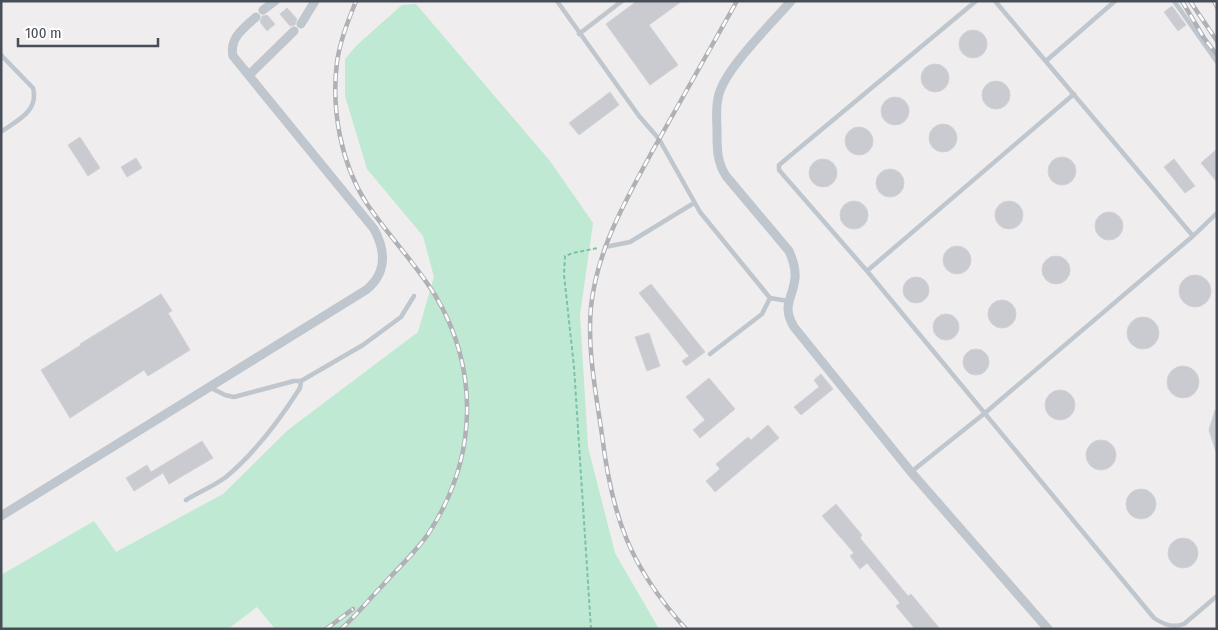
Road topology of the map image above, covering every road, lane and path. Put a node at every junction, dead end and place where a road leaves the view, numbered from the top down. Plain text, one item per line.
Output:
1 (275, 1) edge
2 (315, 1) edge
3 (557, 1) edge
4 (622, 1) edge
5 (791, 1) edge
6 (976, 1) edge
7 (995, 1) edge
8 (1115, 1) edge
9 (1174, 1) edge
10 (263, 10) dead end
11 (256, 17) dead end
12 (301, 24) dead end
13 (294, 31) dead end
14 (579, 34) junction
15 (1, 55) edge
16 (1046, 62) junction
17 (1217, 62) edge
18 (249, 75) junction
19 (1074, 94) junction
20 (1, 132) edge
21 (694, 203) junction
22 (1217, 214) edge
23 (1193, 236) junction
24 (605, 247) joint
25 (867, 271) junction
26 (414, 296) dead end
27 (770, 298) junction
28 (788, 301) junction
29 (710, 354) dead end
30 (301, 381) junction
31 (209, 387) junction
32 (985, 413) junction
33 (911, 472) junction
34 (186, 500) dead end
35 (1, 516) edge
36 (1217, 596) edge
37 (591, 629) edge
38 (1048, 629) edge

1 - 10 street
2 - 12 street
3 - 14 lane
4 - 14 lane
5 - 28 street
6 - 25 lane
7 - 16 lane
8 - 16 lane
9 - 17 lane
11 - 18 street
13 - 18 street
14 - 21 lane
15 - 20 lane
16 - 19 lane
18 - 31 street
19 - 23 lane
19 - 25 lane
21 - 24 lane
21 - 27 lane
22 - 23 lane
23 - 32 lane
24 - 37 path
25 - 32 lane
26 - 30 lane
27 - 28 lane
27 - 29 lane
28 - 33 street
30 - 31 lane
30 - 34 lane
31 - 35 street
32 - 33 lane
32 - 36 lane
33 - 38 street

